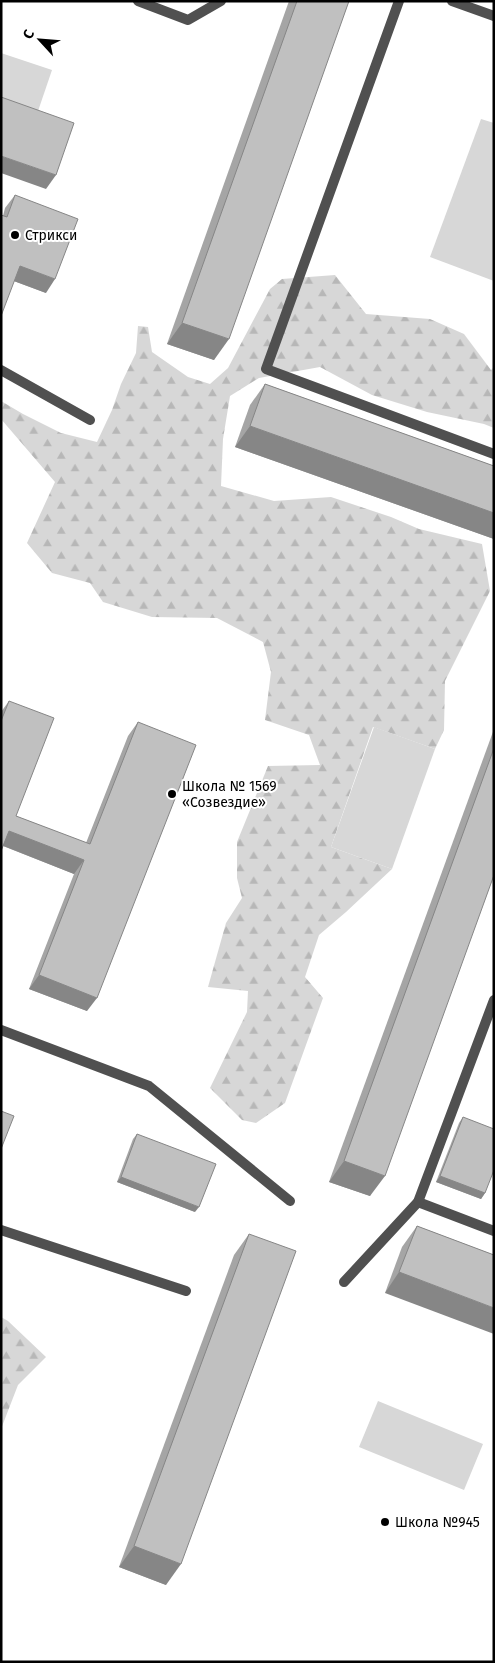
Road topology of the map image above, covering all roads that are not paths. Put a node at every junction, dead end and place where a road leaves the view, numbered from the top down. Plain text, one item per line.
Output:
1 (138, 1) edge
2 (221, 1) edge
3 (399, 1) edge
4 (452, 1) edge
5 (494, 16) edge
6 (1, 370) edge
7 (90, 420) dead end
8 (494, 454) edge
9 (494, 1000) edge
10 (1, 1030) edge
11 (290, 1202) dead end
12 (418, 1202) junction
13 (1, 1230) edge
14 (494, 1230) edge
15 (344, 1282) dead end
16 (186, 1291) dead end

1 - 2 lane
3 - 8 lane
4 - 5 lane
6 - 7 lane
9 - 12 lane
10 - 11 lane
12 - 14 lane
12 - 15 lane
13 - 16 lane

